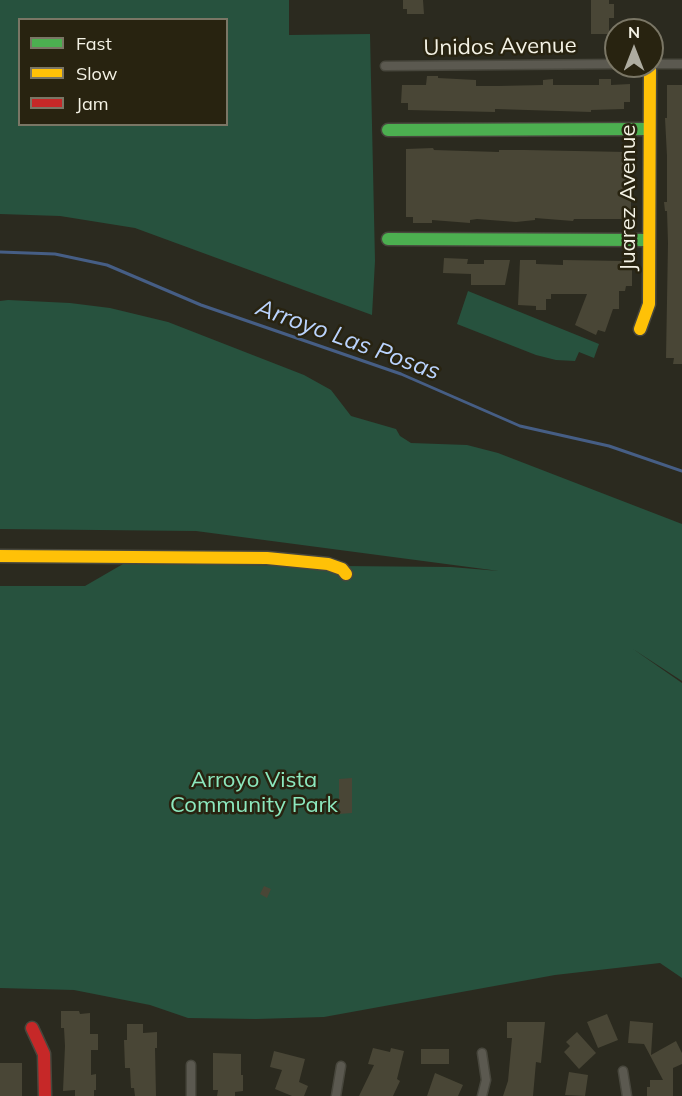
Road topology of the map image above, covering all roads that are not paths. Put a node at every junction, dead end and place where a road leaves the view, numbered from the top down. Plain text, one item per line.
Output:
1 (604, 64) edge
2 (682, 64) edge
3 (664, 65) edge
4 (385, 66) dead end
5 (651, 78) edge
6 (649, 129) junction
7 (388, 130) dead end
8 (388, 239) dead end
9 (648, 240) junction
10 (640, 329) dead end
11 (0, 556) edge
12 (346, 573) dead end
13 (32, 1028) dead end
14 (482, 1053) dead end
15 (191, 1065) dead end
16 (341, 1066) dead end
17 (623, 1071) dead end
18 (45, 1096) edge
19 (191, 1096) edge
20 (336, 1096) edge
21 (482, 1096) edge
22 (627, 1096) edge

1 - 4 street, Unidos Avenue
2 - 3 street
5 - 6 street, Juarez Avenue
6 - 7 street
6 - 9 street, Juarez Avenue
8 - 9 street
9 - 10 street, Juarez Avenue
11 - 12 street
13 - 18 street
14 - 21 street
15 - 19 street
16 - 20 street
17 - 22 street

